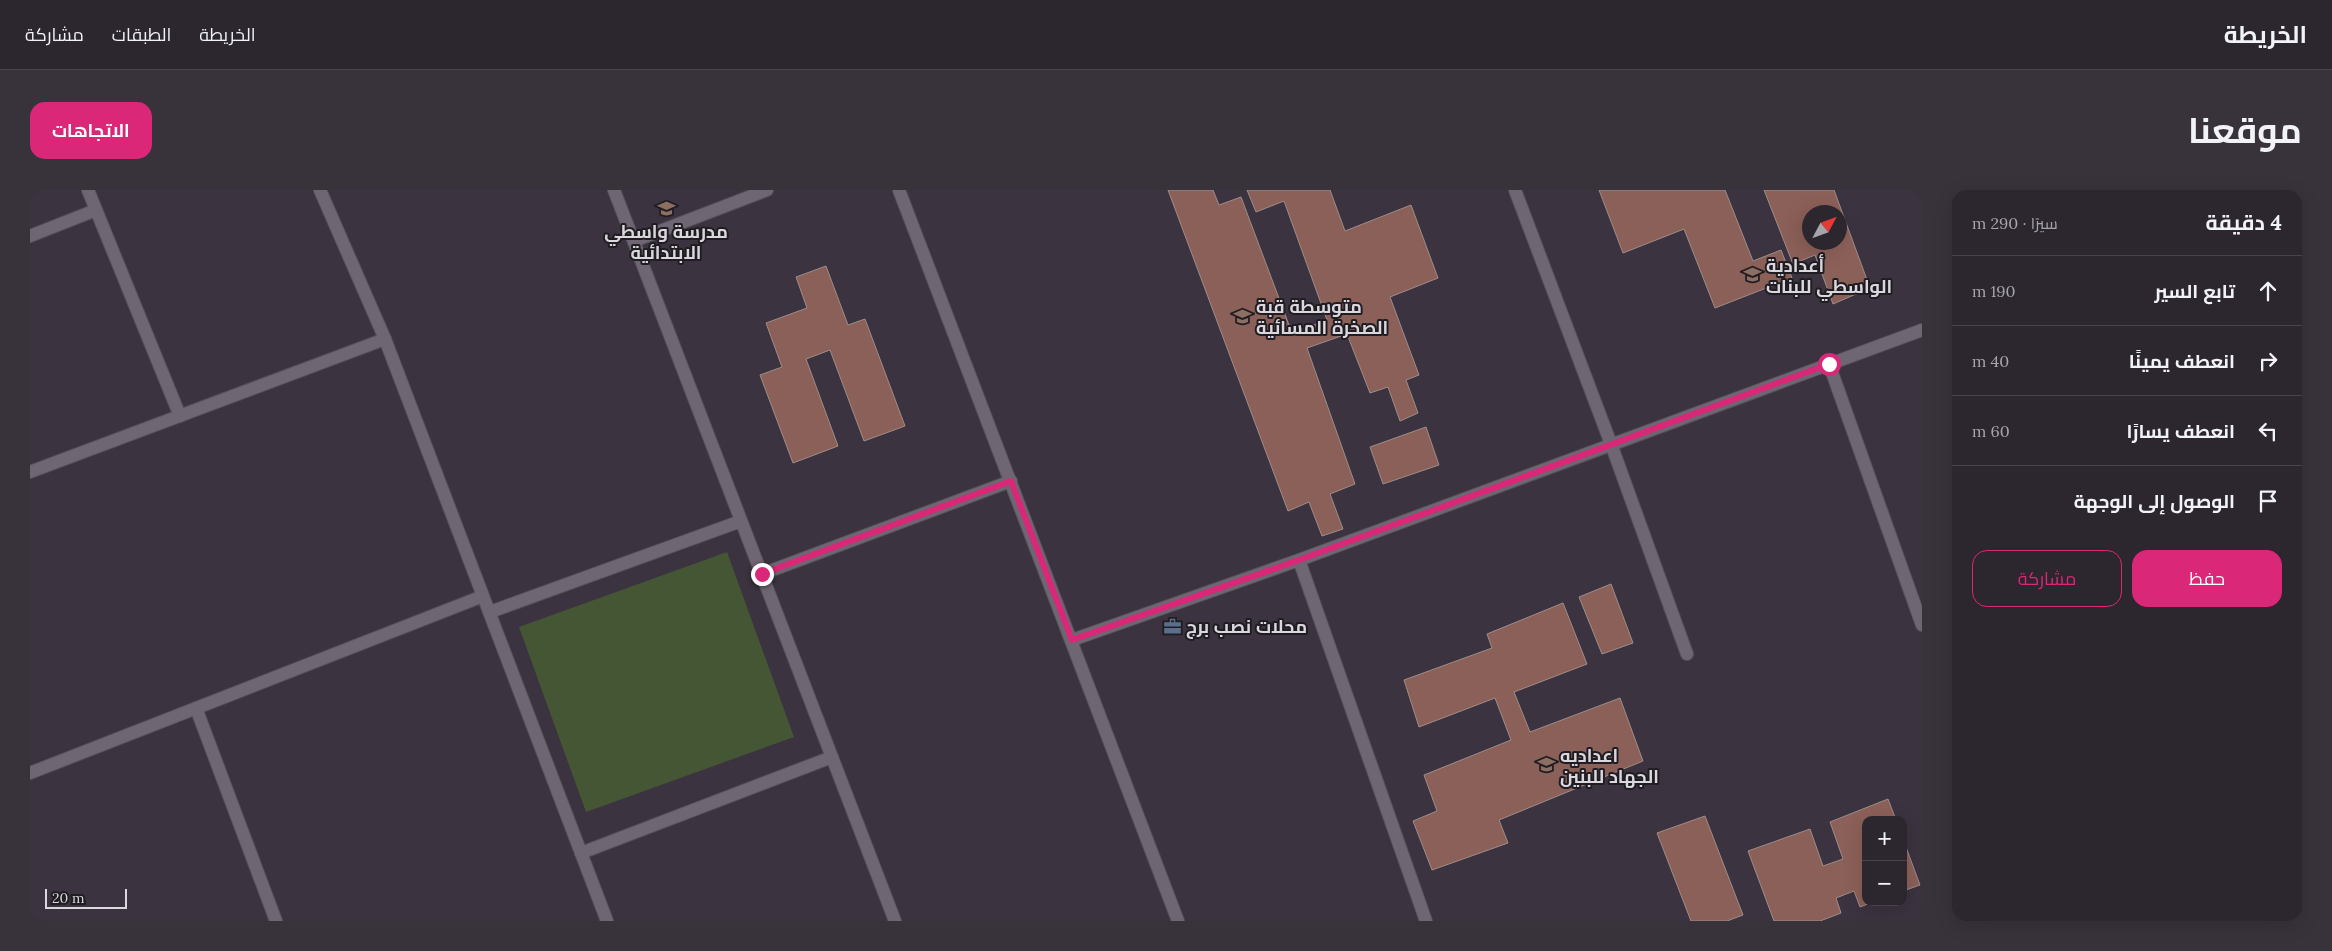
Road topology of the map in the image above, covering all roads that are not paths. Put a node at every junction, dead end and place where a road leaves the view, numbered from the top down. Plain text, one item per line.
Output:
1 (88, 190) edge
2 (320, 190) edge
3 (614, 190) edge
4 (767, 190) edge
5 (899, 190) edge
6 (1515, 190) edge
7 (96, 210) junction
8 (30, 236) edge
9 (634, 241) junction
10 (1922, 330) edge
11 (385, 339) junction
12 (1829, 364) junction
13 (180, 416) junction
14 (1611, 444) junction
15 (30, 472) edge
16 (1011, 481) junction
17 (741, 521) junction
18 (1299, 560) junction
19 (762, 574) junction
20 (484, 596) junction
21 (490, 612) junction
22 (1922, 623) edge
23 (1072, 640) junction
24 (1687, 654) dead end
25 (196, 708) junction
26 (832, 757) junction
27 (30, 773) edge
28 (581, 853) junction
29 (276, 921) edge
30 (607, 921) edge
31 (895, 921) edge
32 (1178, 921) edge
33 (1426, 921) edge

1 - 7 street
2 - 11 street
3 - 9 street
4 - 9 street
5 - 16 street
6 - 14 street
7 - 8 street
7 - 13 street
9 - 17 street
10 - 12 street
11 - 13 street
11 - 20 street
12 - 14 street
12 - 22 street
13 - 15 street
14 - 18 street
14 - 24 street
16 - 19 street
16 - 23 street
17 - 19 street
17 - 21 street
18 - 23 street
18 - 33 street
19 - 26 street
20 - 21 street
20 - 25 street
21 - 28 street
23 - 32 street
25 - 27 street
25 - 29 street
26 - 28 street
26 - 31 street
28 - 30 street

